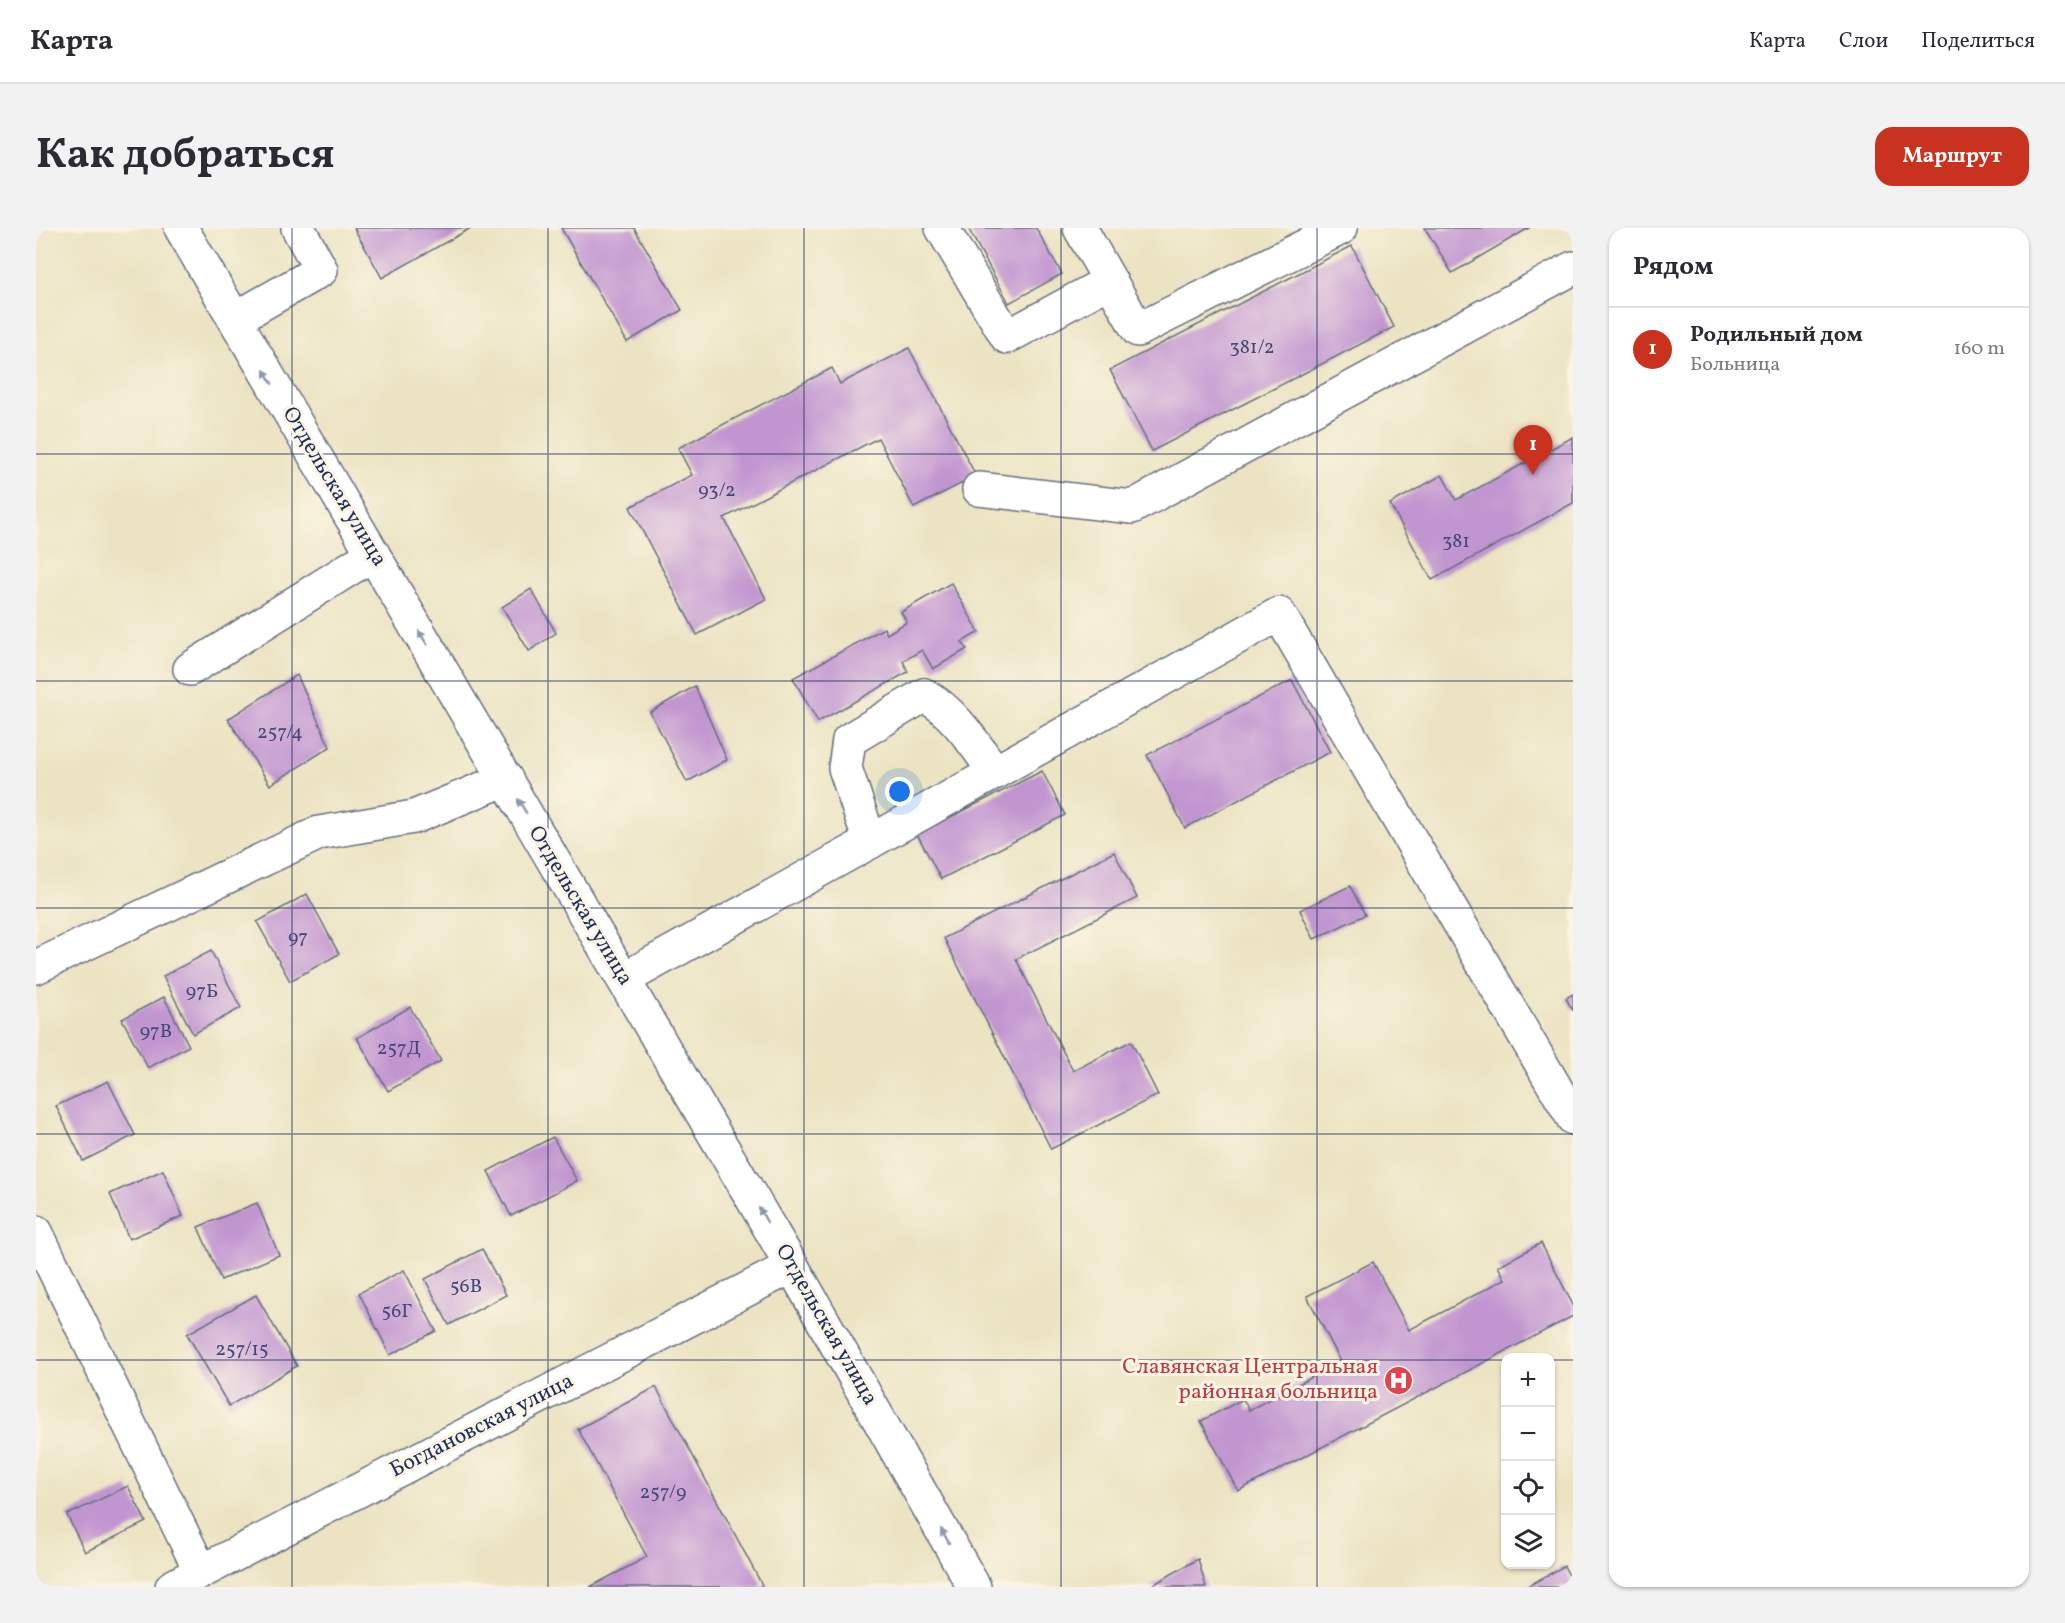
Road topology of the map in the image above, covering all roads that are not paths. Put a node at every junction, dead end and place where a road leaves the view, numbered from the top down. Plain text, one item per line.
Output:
1 (181, 228) edge
2 (298, 228) edge
3 (942, 228) edge
4 (1080, 228) edge
5 (1341, 228) edge
6 (1573, 268) edge
7 (1110, 281) junction
8 (235, 319) junction
9 (980, 489) dead end
10 (373, 554) junction
11 (190, 669) dead end
12 (995, 772) junction
13 (506, 779) junction
14 (870, 842) junction
15 (36, 967) edge
16 (624, 979) junction
17 (1573, 1118) edge
18 (36, 1232) edge
19 (792, 1266) junction
20 (201, 1572) junction
21 (172, 1587) edge
22 (974, 1587) edge

1 - 8 street, Отдельская улица
2 - 8 street
3 - 7 street
4 - 7 street
5 - 7 street
6 - 9 street
10 -> 8 street, Отдельская улица
10 - 11 street
13 -> 10 street, Отдельская улица
12 - 14 street
12 - 14 street
12 - 17 street
13 - 15 street
16 -> 13 street, Отдельская улица
14 - 16 street
19 -> 16 street, Отдельская улица
18 - 20 street
19 - 20 street, Богдановская улица
22 -> 19 street, Отдельская улица
20 - 21 street, Богдановская улица

